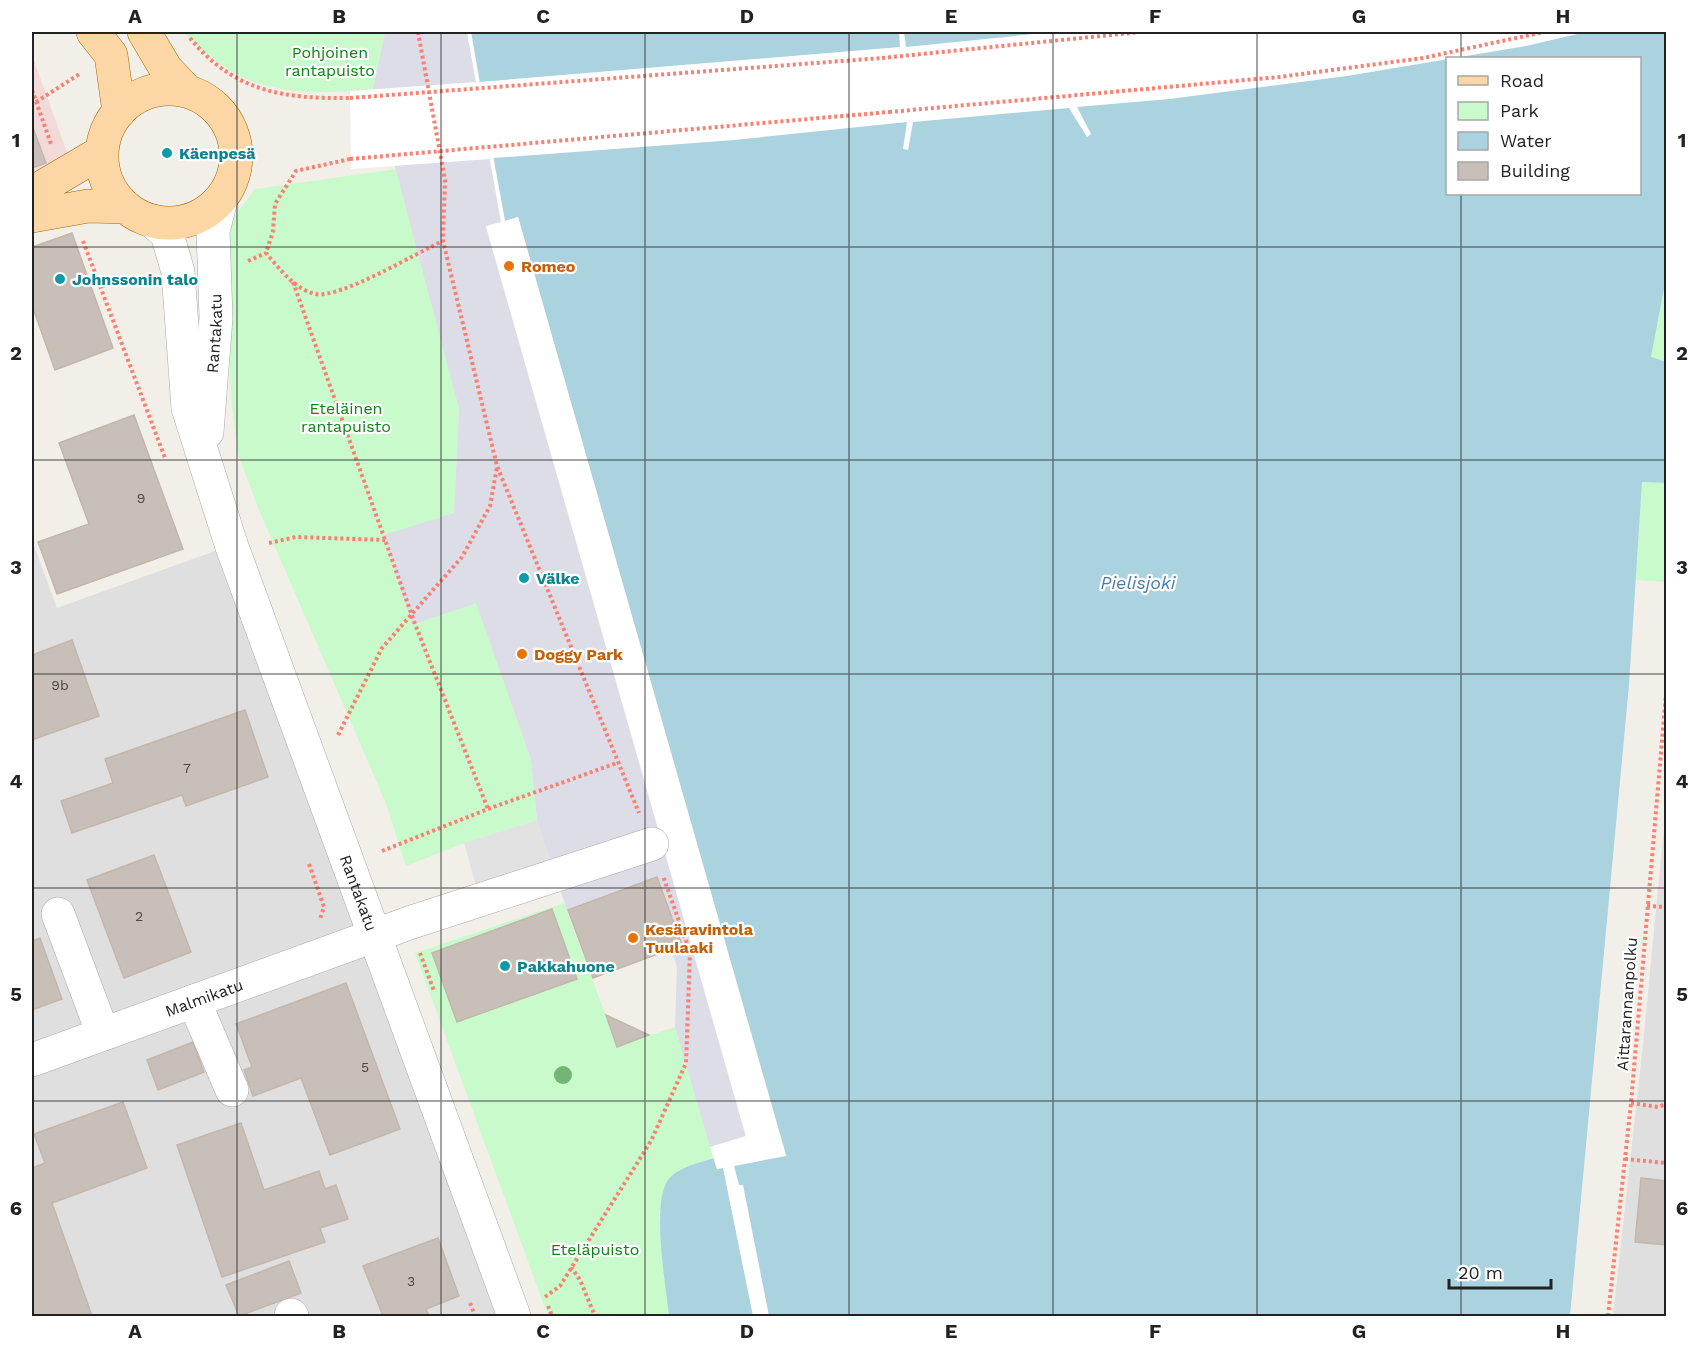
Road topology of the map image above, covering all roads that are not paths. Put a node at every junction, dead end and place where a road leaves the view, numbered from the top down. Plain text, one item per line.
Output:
1 (93, 32) edge
2 (144, 32) edge
3 (186, 90) junction
4 (119, 112) junction
5 (100, 153) junction
6 (32, 193) edge
7 (221, 200) junction
8 (139, 214) junction
9 (32, 216) edge
10 (206, 467) junction
11 (652, 844) road end
12 (58, 914) dead end
13 (376, 935) junction
14 (194, 1001) junction
15 (102, 1034) junction
16 (32, 1060) edge
17 (232, 1090) dead end
18 (514, 1317) edge

1 - 4 main road
2 - 3 main road
3 - 4 main road
3 - 7 main road
4 - 5 main road
5 - 6 main road
5 - 8 main road
7 - 8 main road
7 - 10 street, Rantakatu
8 - 9 main road
8 - 10 street, Rantakatu
10 - 13 street, Rantakatu
11 - 13 street, Malmikatu
12 - 15 street
13 - 14 street, Malmikatu
13 - 18 street, Rantakatu
14 - 15 street, Malmikatu
14 - 17 street
15 - 16 street, Malmikatu

